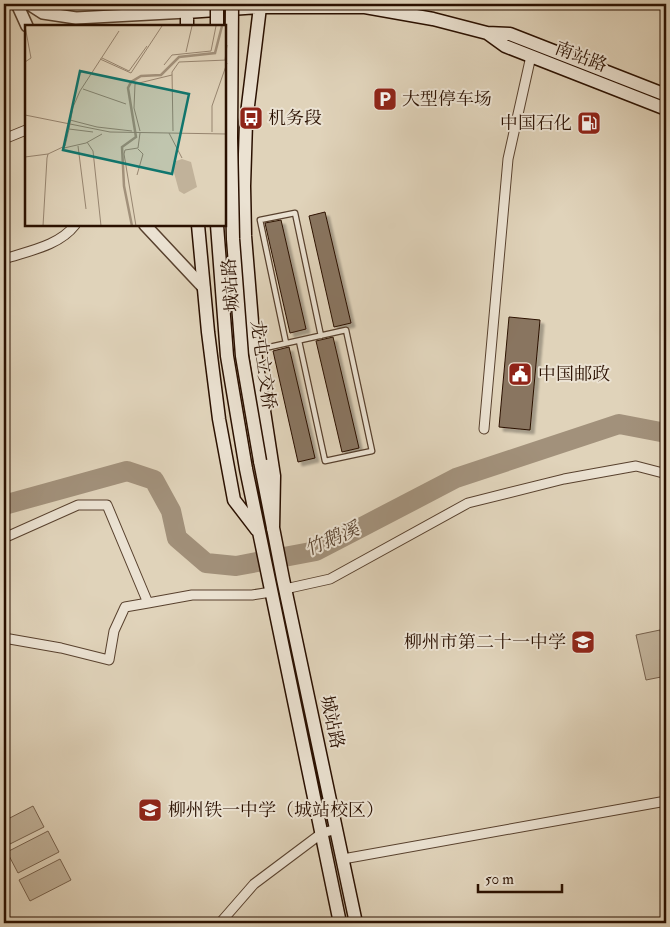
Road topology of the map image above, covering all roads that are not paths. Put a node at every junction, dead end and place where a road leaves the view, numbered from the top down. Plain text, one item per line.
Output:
1 (17, 4) edge
2 (29, 4) edge
3 (217, 4) edge
4 (232, 4) edge
5 (260, 7) junction
6 (187, 12) junction
7 (27, 25) edge
8 (187, 25) edge
9 (217, 25) edge
10 (487, 33) junction
11 (531, 56) junction
12 (666, 95) edge
13 (666, 109) edge
14 (25, 130) edge
15 (4, 139) edge
16 (74, 226) edge
17 (146, 226) edge
18 (198, 226) edge
19 (217, 226) edge
20 (4, 259) edge
21 (204, 288) junction
22 (320, 336) junction
23 (299, 341) junction
24 (286, 344) junction
25 (254, 350) junction
26 (484, 429) dead end
27 (260, 461) joint
28 (246, 469) joint
29 (666, 476) edge
30 (273, 532) junction
31 (259, 535) junction
32 (4, 538) edge
33 (284, 584) junction
34 (270, 587) junction
35 (148, 603) junction
36 (4, 638) edge
37 (666, 801) edge
38 (337, 829) junction
39 (322, 833) junction
40 (343, 859) junction
41 (220, 923) edge
42 (340, 923) edge
43 (356, 923) edge

1 - 7 street
2 - 6 street
3 - 9 main road, bridge
4 - 27 main road, 龙屯立交桥, bridge
5 - 6 main road, 南站路
5 - 10 main road, 南站路
5 - 25 main road, 城站路
6 - 8 main road
10 - 11 main road, 南站路
10 - 12 main road, 南站路
11 - 13 main road, 南站路
11 - 26 street
14 - 15 street
16 - 20 street
17 - 21 street
18 - 21 main road, 城站路
19 - 28 main road, 龙屯立交桥
21 - 31 main road, 城站路
22 - 23 lane
22 - 23 lane
22 - 24 lane
23 - 24 lane
24 - 25 lane
25 - 30 main road, 城站路
27 - 30 main road, 城站路
28 - 31 main road, 城站路
29 - 33 street
30 - 33 main road, 城站路
31 - 34 main road, 城站路
32 - 35 street
33 - 38 main road, 城站路
34 - 35 street
34 - 39 main road, 城站路
35 - 36 street
37 - 40 street
38 - 39 street
38 - 40 main road, 城站路
39 - 41 street
39 - 42 main road, 城站路
40 - 43 main road, 城站路

